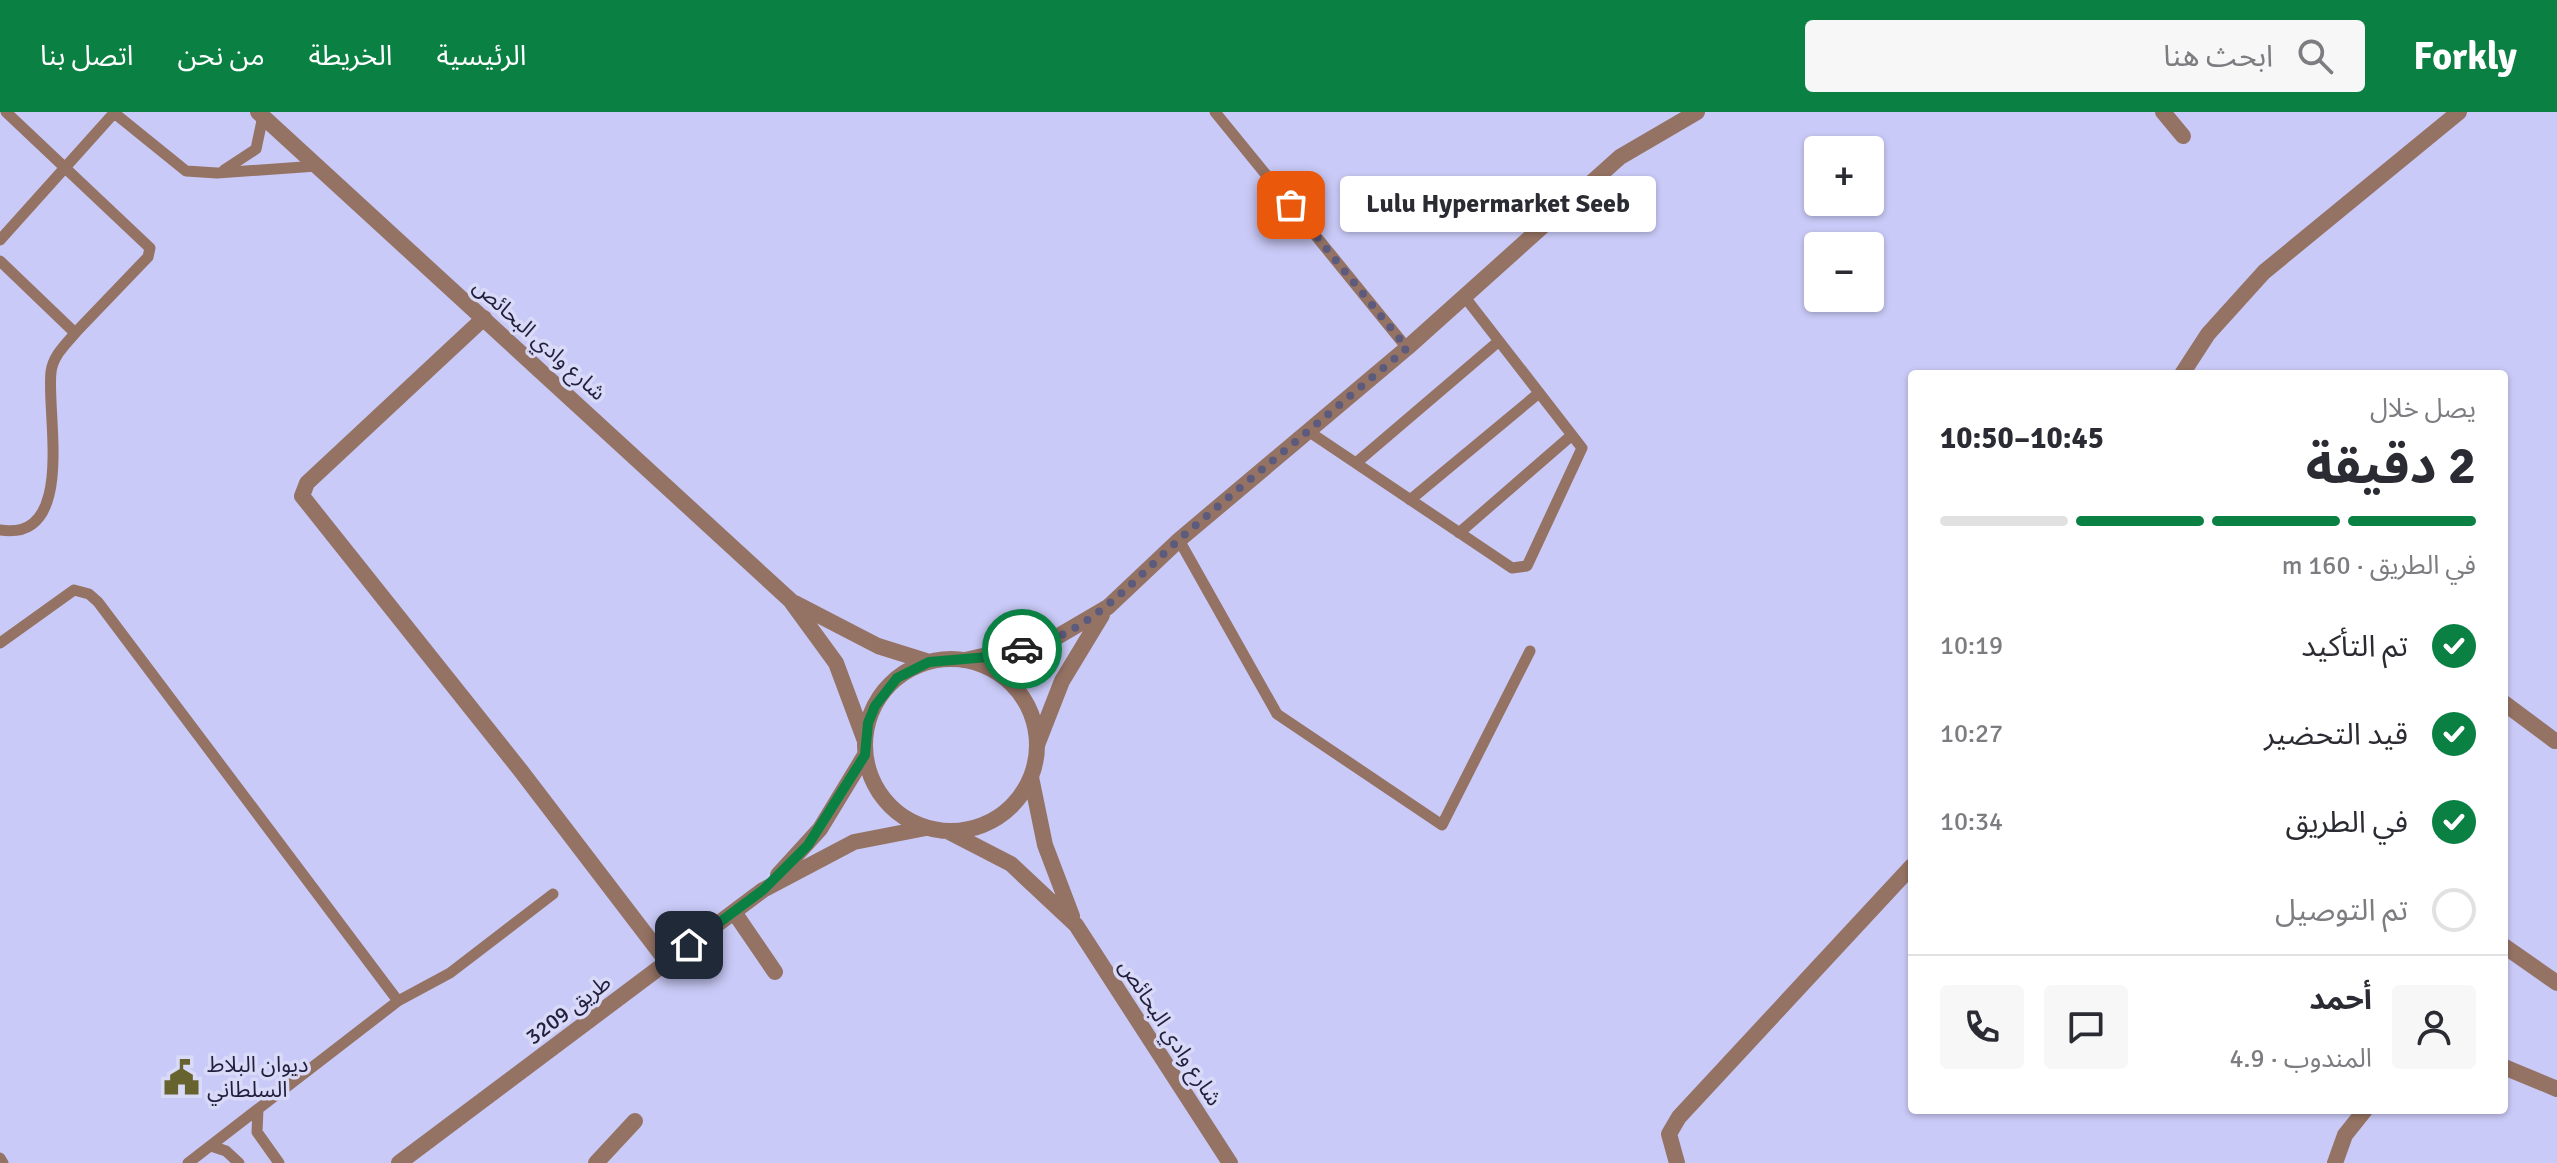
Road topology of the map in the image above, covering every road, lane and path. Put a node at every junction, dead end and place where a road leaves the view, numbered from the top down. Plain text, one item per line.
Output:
1 (6, 112) edge
2 (114, 112) edge
3 (1215, 112) edge
4 (1697, 112) edge
5 (2163, 112) edge
6 (2459, 112) edge
7 (261, 114) edge
8 (2183, 136) dead end
9 (317, 166) junction
10 (66, 167) junction
11 (217, 173) junction
12 (0, 240) edge
13 (0, 261) edge
14 (1464, 296) junction
15 (484, 318) junction
16 (77, 331) junction
17 (1499, 341) junction
18 (1407, 348) junction
19 (2185, 370) edge
20 (1539, 393) junction
21 (1308, 431) junction
22 (1572, 435) junction
23 (1356, 463) junction
24 (1410, 500) junction
25 (0, 530) edge
26 (1459, 533) junction
27 (1179, 540) junction
28 (790, 600) junction
29 (1108, 607) junction
30 (0, 643) edge
31 (1530, 651) dead end
32 (965, 660) junction
33 (929, 662) junction
34 (2508, 706) edge
35 (2555, 741) edge
36 (1037, 745) junction
37 (865, 748) junction
38 (1031, 777) junction
39 (926, 828) junction
40 (947, 832) junction
41 (1908, 870) edge
42 (763, 890) junction
43 (553, 894) dead end
44 (734, 912) junction
45 (1076, 925) junction
46 (2508, 949) edge
47 (667, 962) junction
48 (775, 972) dead end
49 (2557, 983) edge
50 (398, 1001) junction
51 (2508, 1069) edge
52 (2557, 1089) edge
53 (258, 1109) junction
54 (2362, 1114) edge
55 (635, 1121) dead end
56 (211, 1146) junction
57 (188, 1163) edge
58 (239, 1163) edge
59 (279, 1163) edge
60 (399, 1163) edge
61 (596, 1163) edge
62 (1230, 1163) edge
63 (1677, 1163) edge
64 (2335, 1163) edge

1 - 10 lane
2 - 10 lane
2 - 11 lane
3 - 18 lane
4 - 14 street
5 - 8 street
6 - 19 street
7 - 9 street, شارع وادي البحائص
7 - 11 lane
9 - 11 lane
9 - 15 street, شارع وادي البحائص
10 - 12 lane
10 - 16 lane
13 - 16 lane
14 - 17 lane
14 - 18 street
15 - 28 street, شارع وادي البحائص
15 - 47 street
16 - 25 lane
17 - 20 lane
17 - 23 lane
18 - 21 street
20 - 22 lane
20 - 24 lane
21 - 23 lane
21 - 27 street
22 - 26 lane
22 - 26 lane
23 - 24 lane
24 - 26 lane
27 - 29 street
27 - 31 lane
28 - 33 street
28 - 37 street
29 - 32 street
29 - 36 street
30 - 50 lane
32 - 33 street
32 - 36 street
33 - 37 street
34 - 35 street
36 - 38 street
37 - 39 street
37 - 42 street
38 - 40 street
38 - 45 street
39 - 40 street
39 - 42 street
40 - 45 street
41 - 63 street
42 - 44 street, طريق 3209
43 - 50 lane
44 - 47 street, طريق 3209
44 - 48 street
45 - 62 street, شارع وادي البحائص
46 - 49 street
47 - 60 street, طريق 3209
50 - 53 lane
51 - 52 street
53 - 56 lane
53 - 59 lane
54 - 64 street
55 - 61 street
56 - 57 lane
56 - 58 lane

